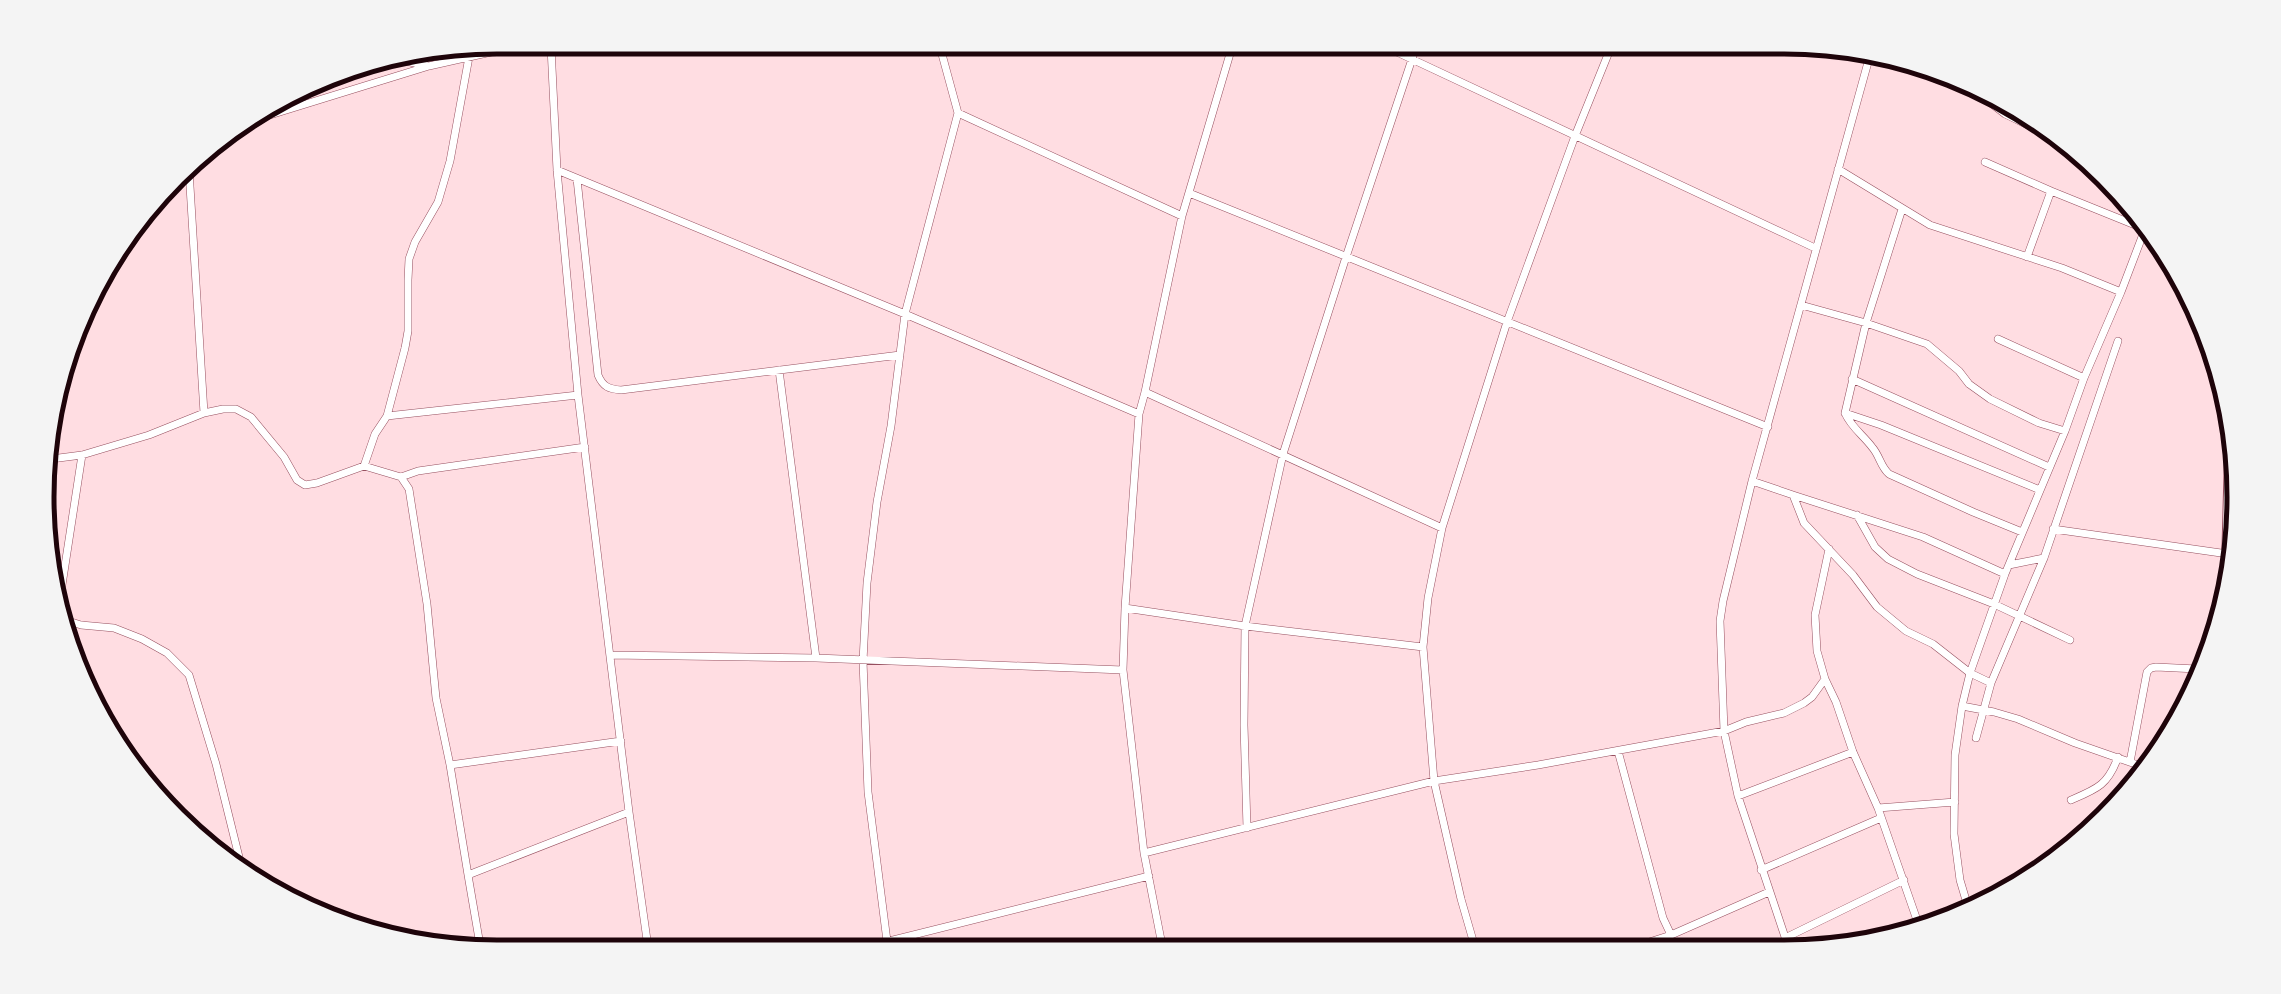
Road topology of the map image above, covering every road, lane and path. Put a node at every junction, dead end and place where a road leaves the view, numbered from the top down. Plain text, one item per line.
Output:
1 (551, 54) edge
2 (942, 54) edge
3 (1230, 54) edge
4 (1401, 54) edge
5 (1414, 54) edge
6 (1608, 54) edge
7 (480, 55) edge
8 (469, 57) junction
9 (1412, 59) junction
10 (413, 63) edge
11 (1868, 63) edge
12 (429, 66) junction
13 (1999, 110) edge
14 (958, 113) junction
15 (274, 114) edge
16 (2014, 119) edge
17 (1575, 136) junction
18 (1985, 162) dead end
19 (1838, 169) junction
20 (557, 170) junction
21 (190, 179) edge
22 (577, 179) junction
23 (2051, 191) junction
24 (1189, 193) junction
25 (1902, 209) junction
26 (1182, 216) junction
27 (2133, 224) edge
28 (2142, 237) edge
29 (1815, 248) junction
30 (1346, 257) junction
31 (2027, 257) junction
32 (2121, 292) junction
33 (1801, 305) junction
34 (906, 314) junction
35 (1507, 322) junction
36 (1866, 323) junction
37 (1998, 340) dead end
38 (2118, 341) dead end
39 (900, 355) junction
40 (779, 370) junction
41 (2084, 378) junction
42 (1852, 379) junction
43 (1145, 392) junction
44 (578, 395) junction
45 (1845, 413) junction
46 (204, 414) junction
47 (1139, 414) junction
48 (387, 416) junction
49 (1768, 427) junction
50 (2065, 431) junction
51 (585, 447) junction
52 (1283, 454) junction
53 (82, 455) junction
54 (56, 458) edge
55 (364, 466) junction
56 (2049, 467) junction
57 (402, 477) junction
58 (1752, 481) junction
59 (2040, 490) junction
60 (1793, 495) junction
61 (1857, 515) junction
62 (1442, 528) junction
63 (2053, 529) junction
64 (2022, 532) junction
65 (1829, 549) junction
66 (2044, 558) junction
67 (2222, 559) edge
68 (2009, 565) junction
69 (2005, 574) junction
70 (63, 581) edge
71 (1994, 604) junction
72 (1124, 608) junction
73 (2020, 618) junction
74 (72, 622) edge
75 (1245, 626) junction
76 (2070, 640) dead end
77 (1423, 647) junction
78 (611, 655) junction
79 (816, 658) junction
80 (863, 661) junction
81 (2192, 669) edge
82 (1123, 670) junction
83 (1970, 673) junction
84 (1825, 679) junction
85 (1991, 683) junction
86 (1962, 706) junction
87 (1983, 712) junction
88 (1724, 731) junction
89 (1976, 738) dead end
90 (621, 741) junction
91 (1618, 751) junction
92 (1853, 752) junction
93 (2118, 757) junction
94 (2130, 762) junction
95 (2137, 764) edge
96 (450, 765) junction
97 (1434, 781) junction
98 (1738, 796) junction
99 (2070, 800) dead end
100 (1955, 802) junction
101 (1878, 808) junction
102 (629, 812) junction
103 (1881, 818) junction
104 (1247, 828) junction
105 (1144, 853) junction
106 (240, 857) edge
107 (1761, 870) junction
108 (468, 875) junction
109 (1149, 876) junction
110 (1904, 880) junction
111 (1769, 892) junction
112 (1966, 900) edge
113 (1917, 919) edge
114 (1670, 935) junction
115 (479, 939) edge
116 (647, 940) edge
117 (886, 940) edge
118 (890, 940) edge
119 (1161, 940) edge
120 (1473, 940) edge
121 (1655, 940) edge
122 (1786, 940) edge
123 (1788, 940) edge

1 - 20 street
2 - 14 street
3 - 24 street
4 - 9 street
5 - 9 street
6 - 17 street
7 - 8 street
8 - 12 street
8 - 48 street
9 - 17 street
9 - 30 street
10 - 12 street
11 - 19 street
12 - 15 street
13 - 16 street
14 - 26 street
14 - 34 street
17 - 29 street
17 - 35 street
18 - 23 street
19 - 25 street
19 - 29 street
20 - 22 street
20 - 44 street
21 - 46 street
22 - 34 street
22 - 40 street
23 - 27 street
23 - 31 street
24 - 26 street
24 - 30 street
25 - 31 street
25 - 36 street
26 - 43 street
28 - 32 street
29 - 33 street
30 - 35 street
30 - 52 street
31 - 32 street
32 - 41 street
33 - 36 street
33 - 49 street
34 - 39 street
34 - 47 street
35 - 49 street
35 - 62 street
36 - 42 street
36 - 50 street
37 - 41 street
38 - 63 street
39 - 40 street
39 - 80 street
40 - 79 street
41 - 50 street
42 - 45 street
42 - 56 street
43 - 47 street
43 - 52 street
44 - 48 street
44 - 51 street
45 - 59 street
45 - 64 street
46 - 53 street
46 - 55 street
47 - 72 street
48 - 55 street
49 - 58 street
50 - 56 street
51 - 57 street
51 - 78 street
52 - 62 street
52 - 75 street
53 - 54 street
53 - 70 street
55 - 57 street
56 - 59 street
57 - 96 street
58 - 60 street
58 - 88 street
59 - 64 street
60 - 61 street
60 - 65 street
61 - 69 street
61 - 71 street
62 - 77 street
63 - 66 street
63 - 67 street
64 - 68 street
65 - 83 street
65 - 84 street
66 - 68 street
66 - 73 street
68 - 69 street
69 - 71 street
71 - 73 street
71 - 83 street
72 - 75 street
72 - 82 street
73 - 76 street
73 - 85 street
74 - 106 street
75 - 77 street
75 - 104 street
77 - 97 street
78 - 79 street
78 - 90 street
79 - 80 street
80 - 82 street
80 - 117 street
81 - 94 street
82 - 105 street
83 - 85 street
83 - 86 street
84 - 88 street
84 - 92 street
85 - 87 street
86 - 87 street
86 - 100 street
87 - 89 street
87 - 93 street
88 - 91 street
88 - 98 street
90 - 96 street
90 - 102 street
91 - 97 street
91 - 114 street
92 - 98 street
92 - 101 street
93 - 94 street
93 - 99 street
94 - 95 street
96 - 108 street
97 - 104 street
97 - 120 street
98 - 107 street
100 - 101 street
100 - 112 street
101 - 103 street
102 - 108 street
102 - 116 street
103 - 107 street
103 - 110 street
104 - 105 street
105 - 109 street
107 - 111 street
108 - 115 street
109 - 118 street
109 - 119 street
110 - 113 street
110 - 123 street
111 - 114 street
111 - 122 street
114 - 121 street

